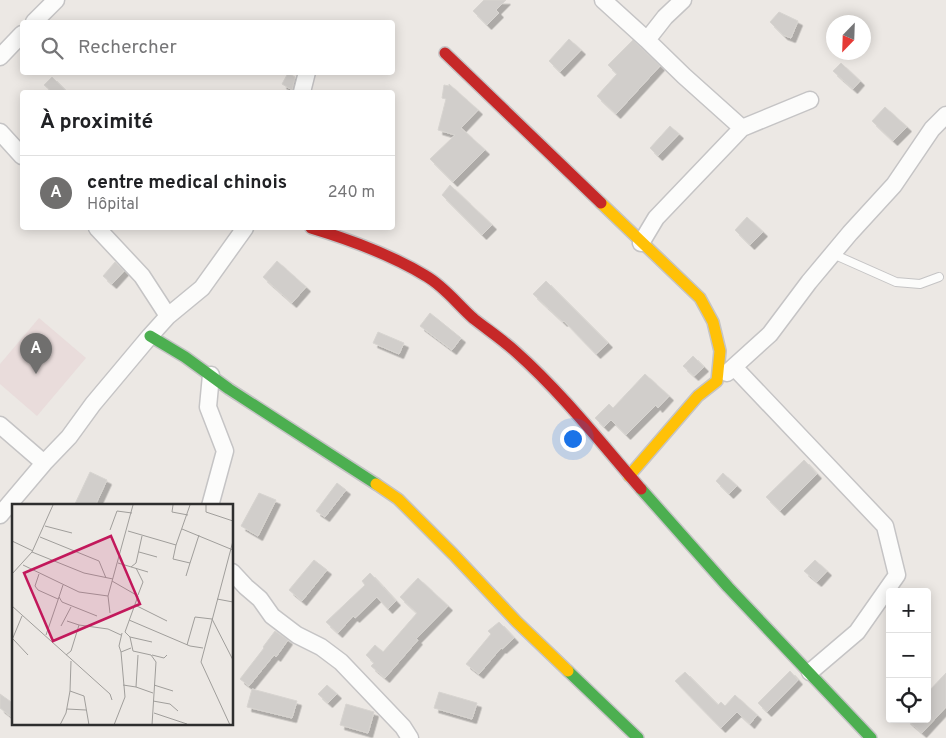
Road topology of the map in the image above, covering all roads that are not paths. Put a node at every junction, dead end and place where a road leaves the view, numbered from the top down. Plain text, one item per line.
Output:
1 (603, 0) edge
2 (684, 0) edge
3 (52, 1) edge
4 (36, 20) edge
5 (20, 36) edge
6 (647, 40) junction
7 (445, 53) dead end
8 (0, 56) edge
9 (307, 75) edge
10 (303, 90) edge
11 (810, 100) dead end
12 (946, 114) edge
13 (742, 128) junction
14 (0, 132) edge
15 (20, 154) edge
16 (100, 230) edge
17 (244, 230) edge
18 (318, 230) edge
19 (641, 243) junction
20 (832, 254) junction
21 (939, 277) dead end
22 (168, 316) junction
23 (150, 336) junction
24 (734, 367) junction
25 (211, 375) junction
26 (717, 381) junction
27 (0, 425) edge
28 (44, 463) junction
29 (629, 476) junction
30 (211, 504) edge
31 (0, 515) edge
32 (234, 574) edge
33 (810, 672) junction
34 (410, 738) edge
35 (638, 738) edge
36 (871, 738) edge

1 - 6 street
2 - 6 street
3 - 4 street
5 - 8 street
6 - 13 street
7 - 19 street
9 - 10 street
11 - 13 street
12 - 20 street
13 - 19 street
14 - 15 street
16 - 22 street
17 - 22 street
18 - 29 street
19 - 26 street
20 - 21 lane
20 - 24 street
22 - 23 street
23 - 25 street
23 - 28 street
24 - 26 street
24 - 33 street
25 - 30 street
25 - 35 street
26 - 29 street
27 - 28 street
28 - 31 street
29 - 33 street
32 - 34 street
33 - 36 street

